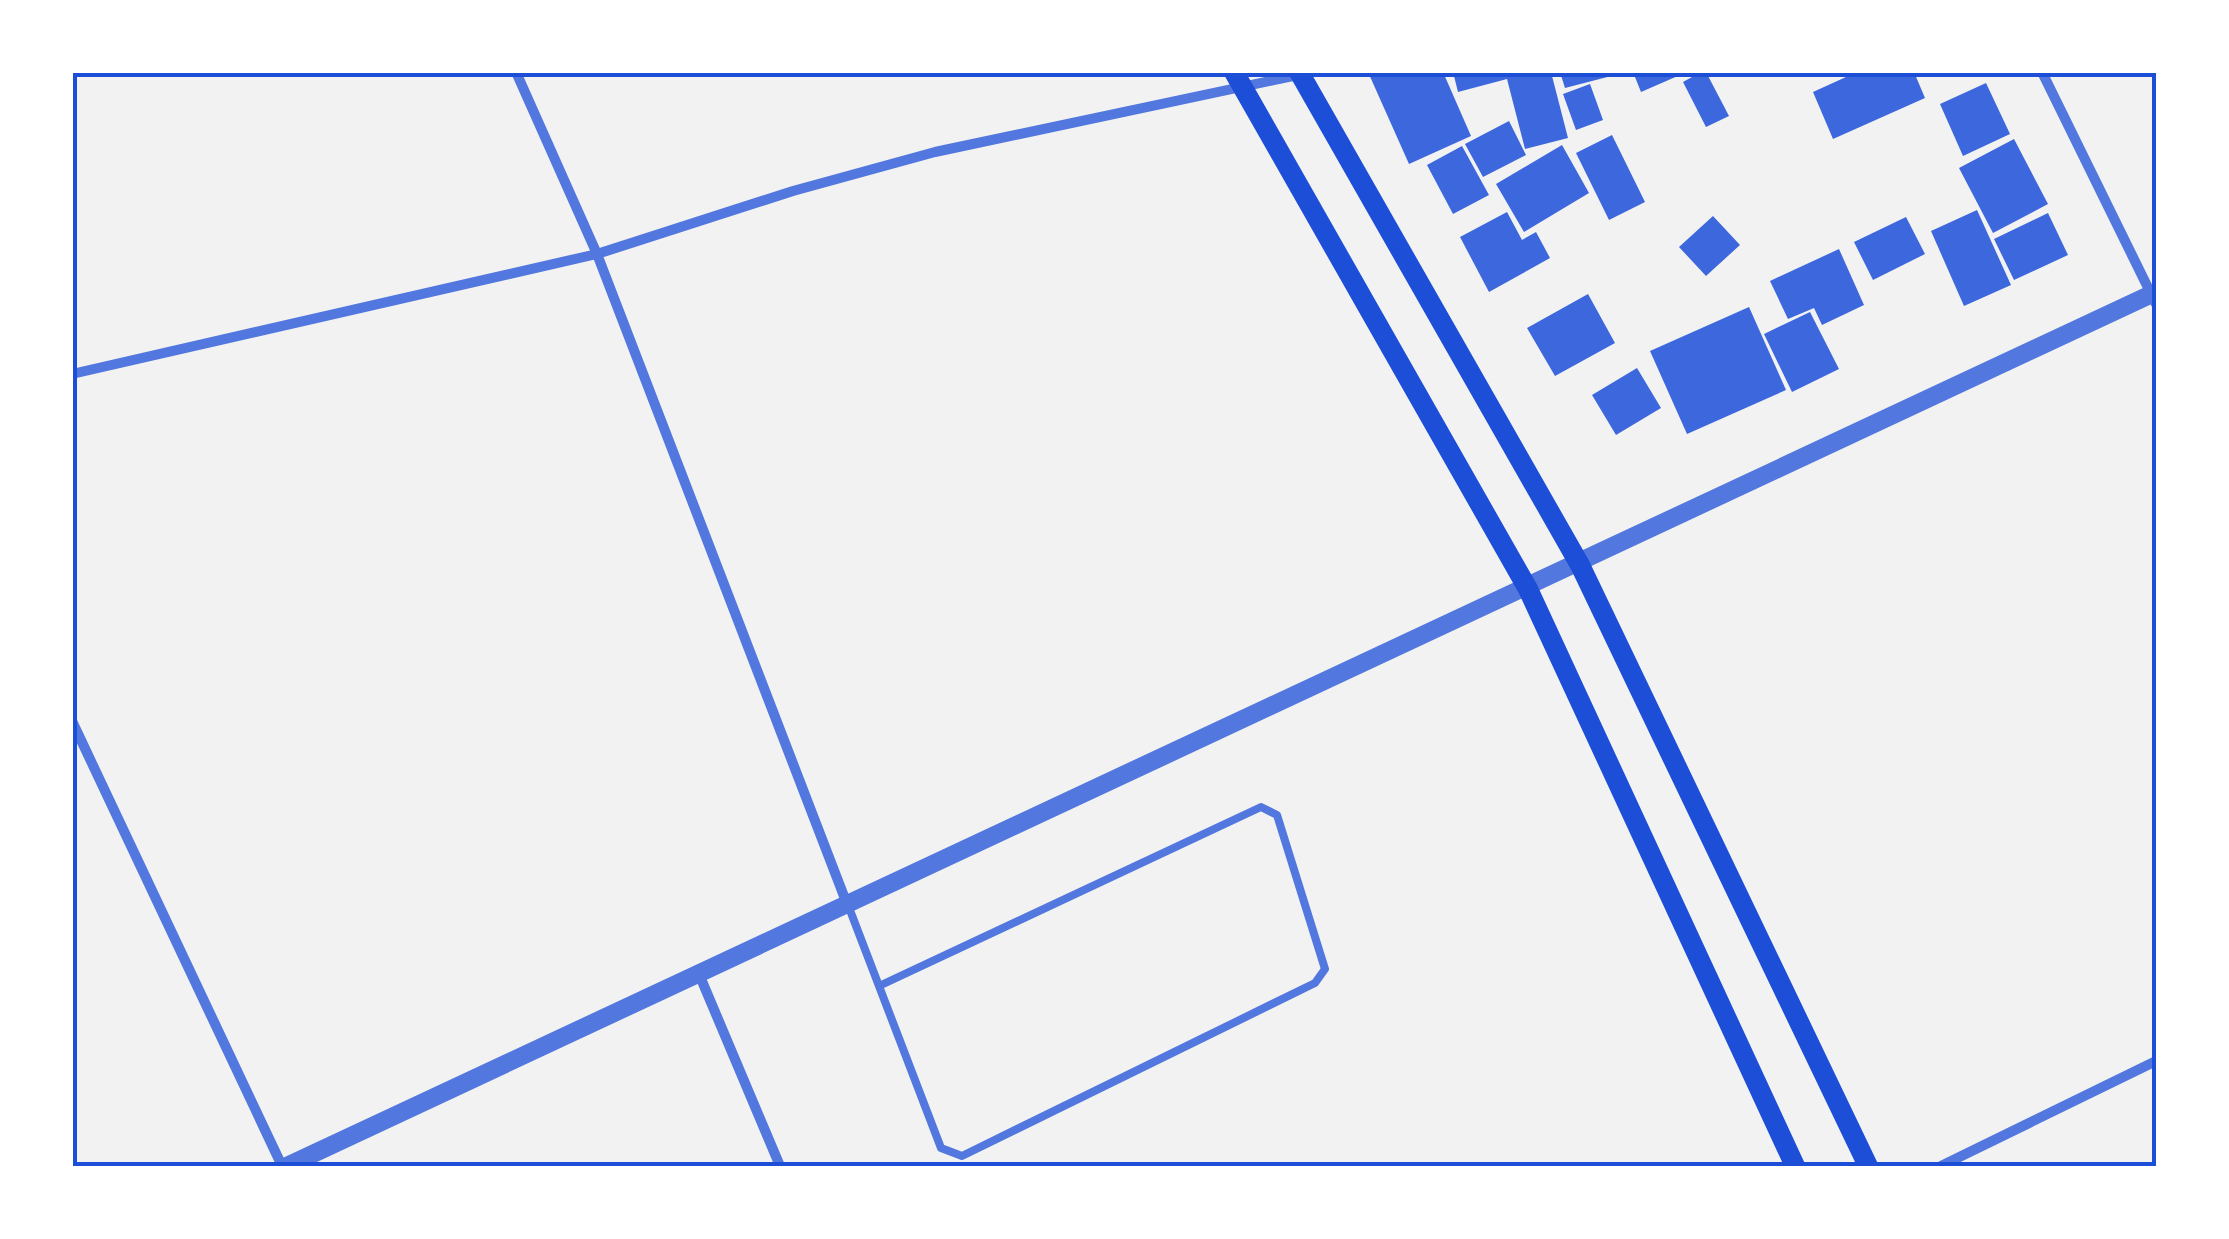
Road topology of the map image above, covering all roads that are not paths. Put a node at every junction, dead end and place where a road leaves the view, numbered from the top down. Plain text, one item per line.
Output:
1 (516, 72) edge
2 (2042, 72) edge
3 (1304, 74) edge
4 (1238, 81) edge
5 (597, 254) junction
6 (2155, 297) edge
7 (72, 374) edge
8 (1580, 565) junction
9 (1528, 589) junction
10 (72, 721) edge
11 (848, 906) junction
12 (699, 974) junction
13 (879, 986) junction
14 (2156, 1061) edge
15 (284, 1166) edge
16 (780, 1166) edge
17 (1795, 1166) edge
18 (1868, 1166) edge
19 (1941, 1166) edge

1 - 5 street
2 - 6 street
3 - 4 street
3 - 8 main road
4 - 5 street
4 - 9 main road
5 - 7 street
5 - 11 street
6 - 8 street
8 - 9 street
8 - 18 main road
9 - 11 street
9 - 17 main road
10 - 15 street
11 - 12 street
11 - 13 lane
12 - 15 street
12 - 16 street
13 - 13 lane
14 - 19 street

